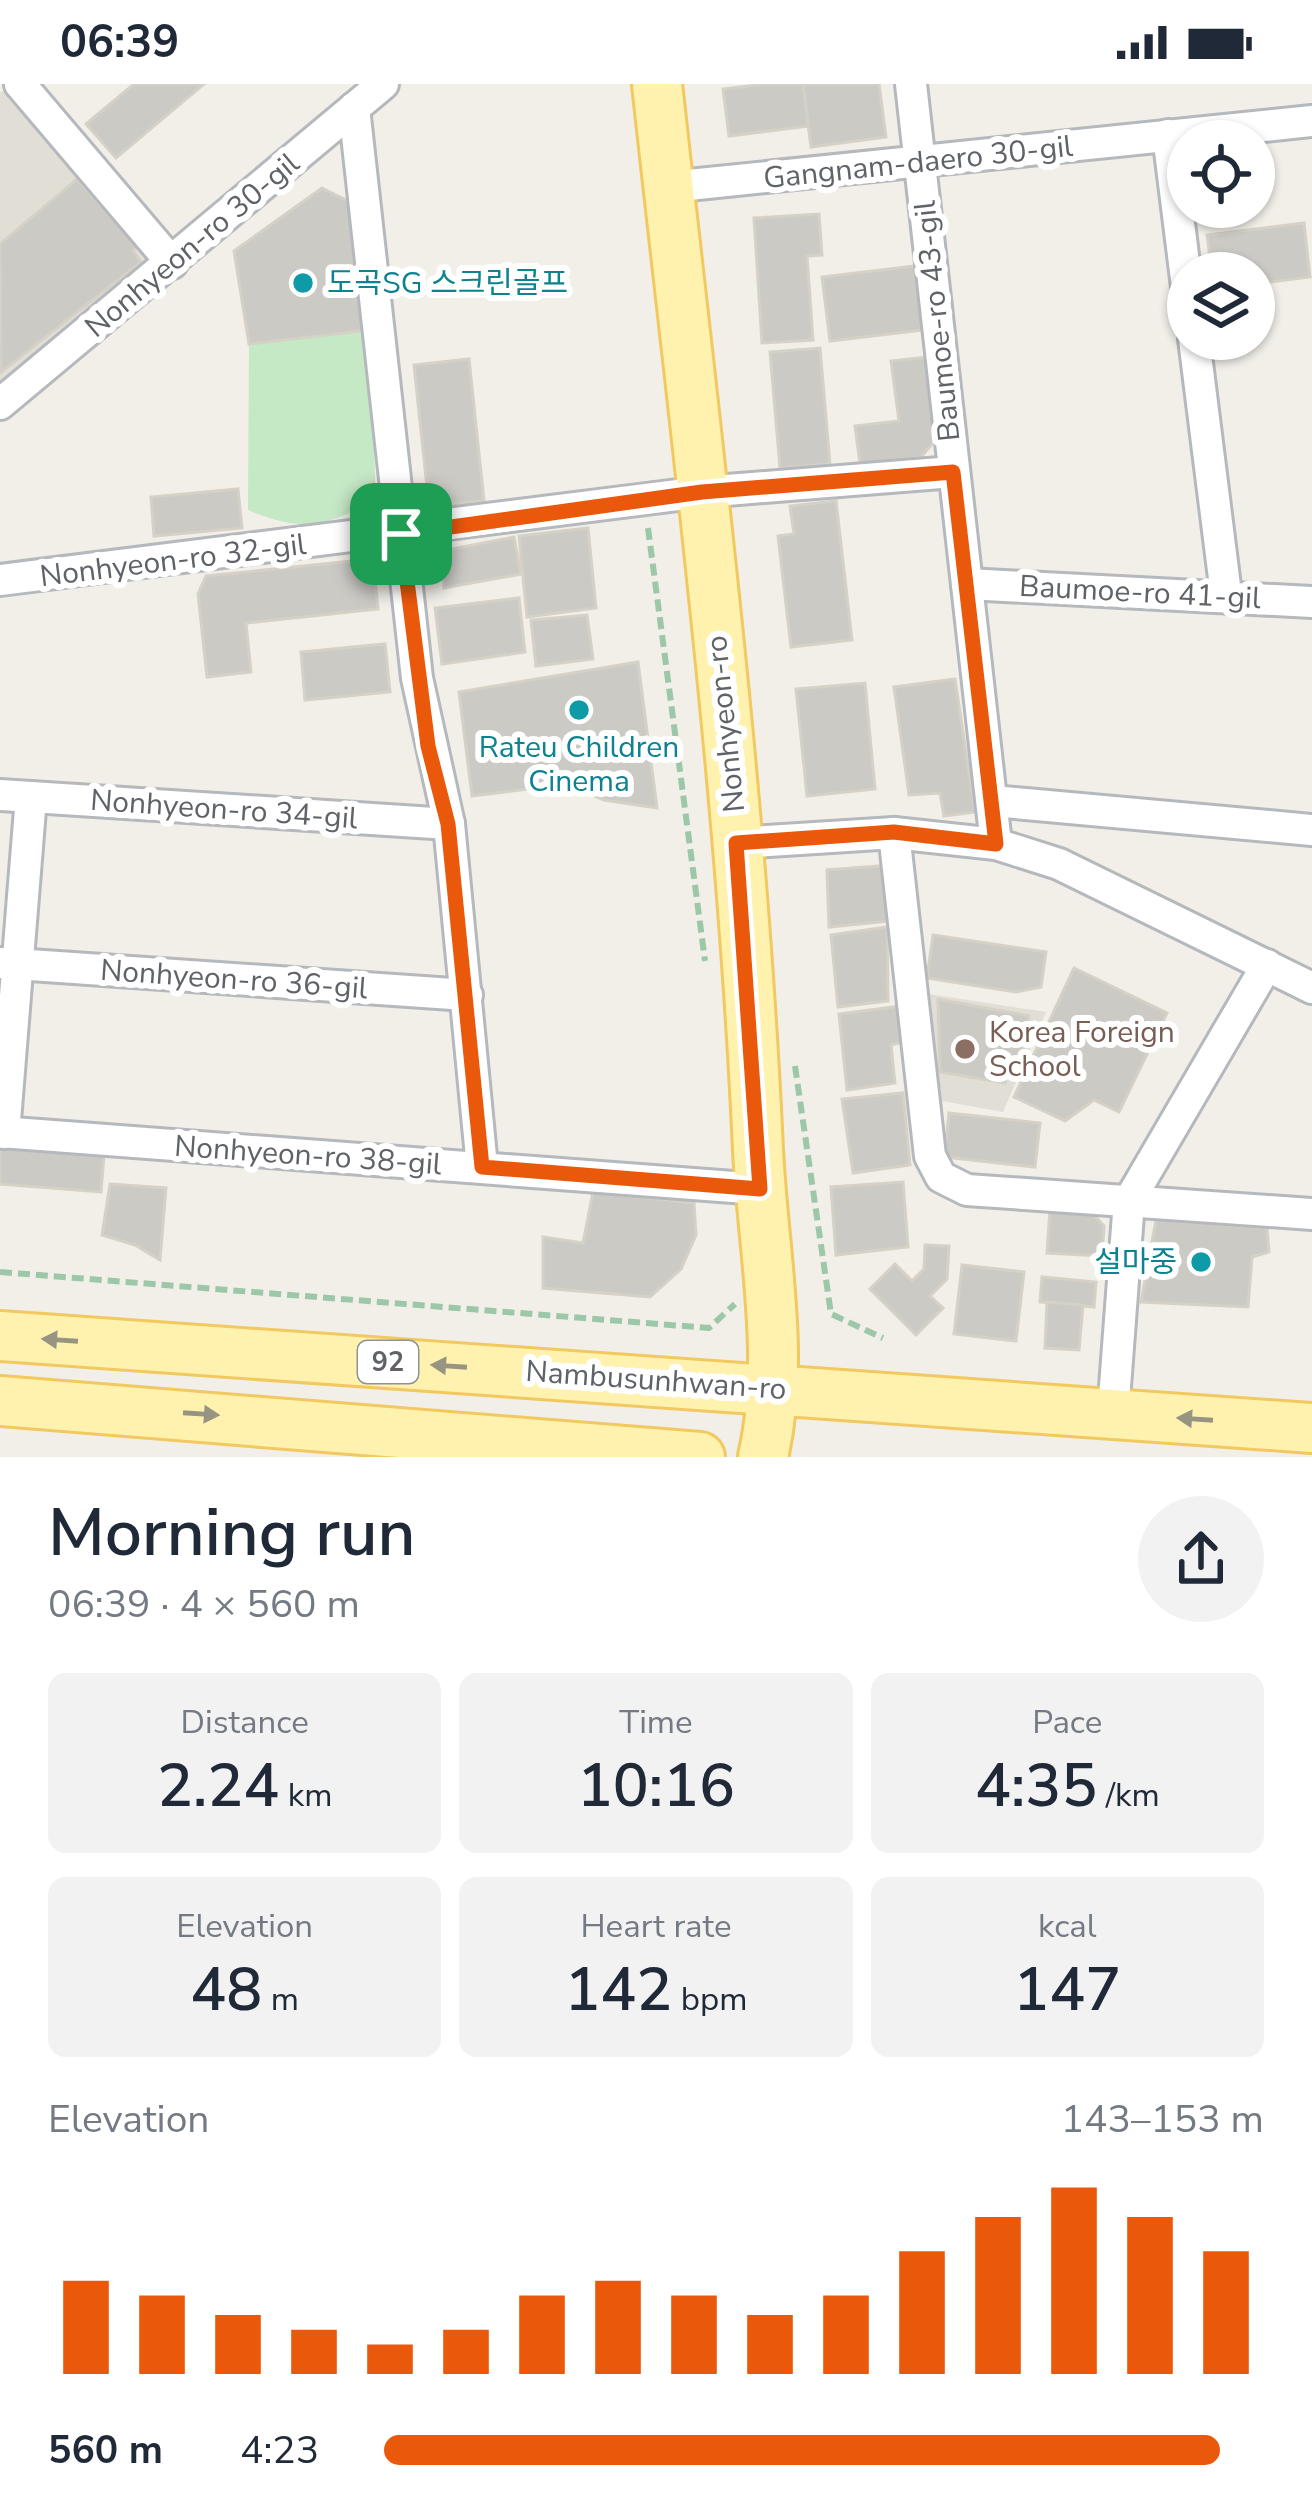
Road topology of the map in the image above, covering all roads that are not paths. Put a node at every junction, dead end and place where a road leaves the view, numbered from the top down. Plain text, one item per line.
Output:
1 (20, 84) edge
2 (383, 84) edge
3 (657, 84) edge
4 (911, 84) edge
5 (354, 108) junction
6 (1312, 121) edge
7 (1275, 125) edge
8 (1167, 135) edge
9 (921, 164) junction
10 (669, 187) junction
11 (172, 263) junction
12 (1196, 360) edge
13 (0, 404) edge
14 (953, 472) junction
15 (702, 492) junction
16 (401, 534) junction
17 (0, 580) edge
18 (968, 584) junction
19 (1226, 594) junction
20 (1312, 602) edge
21 (0, 794) edge
22 (32, 796) junction
23 (993, 801) junction
24 (448, 824) junction
25 (1312, 830) edge
26 (894, 832) junction
27 (736, 843) junction
28 (996, 844) junction
29 (8, 964) edge
30 (1267, 965) junction
31 (1312, 988) edge
32 (467, 995) junction
33 (2, 1133) edge
34 (482, 1167) junction
35 (760, 1189) junction
36 (1129, 1202) junction
37 (1312, 1214) edge
38 (0, 1336) edge
39 (775, 1388) junction
40 (0, 1401) edge
41 (1113, 1413) junction
42 (1312, 1428) edge
43 (700, 1457) edge
44 (764, 1457) edge

1 - 11 street
2 - 5 street, Nonhyeon-ro 30-gil
3 - 10 main road, Nonhyeon-ro
4 - 9 street, Baumoe-ro 43-gil
5 - 11 street, Nonhyeon-ro 30-gil
5 - 16 street
6 - 7 street, Gangnam-daero 30-gil
8 - 9 street, Gangnam-daero 30-gil
9 - 10 street, Gangnam-daero 30-gil
9 - 14 street, Baumoe-ro 43-gil
10 - 15 main road, Nonhyeon-ro
11 - 13 street, Nonhyeon-ro 30-gil
12 - 19 street
14 - 15 street
14 - 18 street, Baumoe-ro 43-gil
15 - 16 street, Nonhyeon-ro 32-gil
15 - 27 main road, Nonhyeon-ro
16 - 17 street, Nonhyeon-ro 32-gil
16 - 24 street
18 - 19 street, Baumoe-ro 41-gil
18 - 23 street, Baumoe-ro 43-gil
19 - 20 street, Baumoe-ro 41-gil
21 - 22 street, Nonhyeon-ro 34-gil
22 - 24 street, Nonhyeon-ro 34-gil
22 - 29 street
23 - 25 street
23 - 28 street, Baumoe-ro 43-gil
24 - 32 street
26 - 27 street
26 - 28 street
26 - 36 street
27 - 35 main road, Nonhyeon-ro
28 - 30 street
29 - 32 street, Nonhyeon-ro 36-gil
29 - 33 street
30 - 31 street
30 - 36 street
32 - 34 street
33 - 34 street, Nonhyeon-ro 38-gil
34 - 35 street, Nonhyeon-ro 38-gil
35 - 39 main road, Nonhyeon-ro
36 - 37 street
36 - 41 street
39 -> 38 main road, Nambusunhwan-ro / 92
39 - 41 main road, Nambusunhwan-ro / 92
39 - 44 main road, Nonhyeon-ro
40 -> 43 main road, 92
42 -> 41 main road, Nambusunhwan-ro / 92

